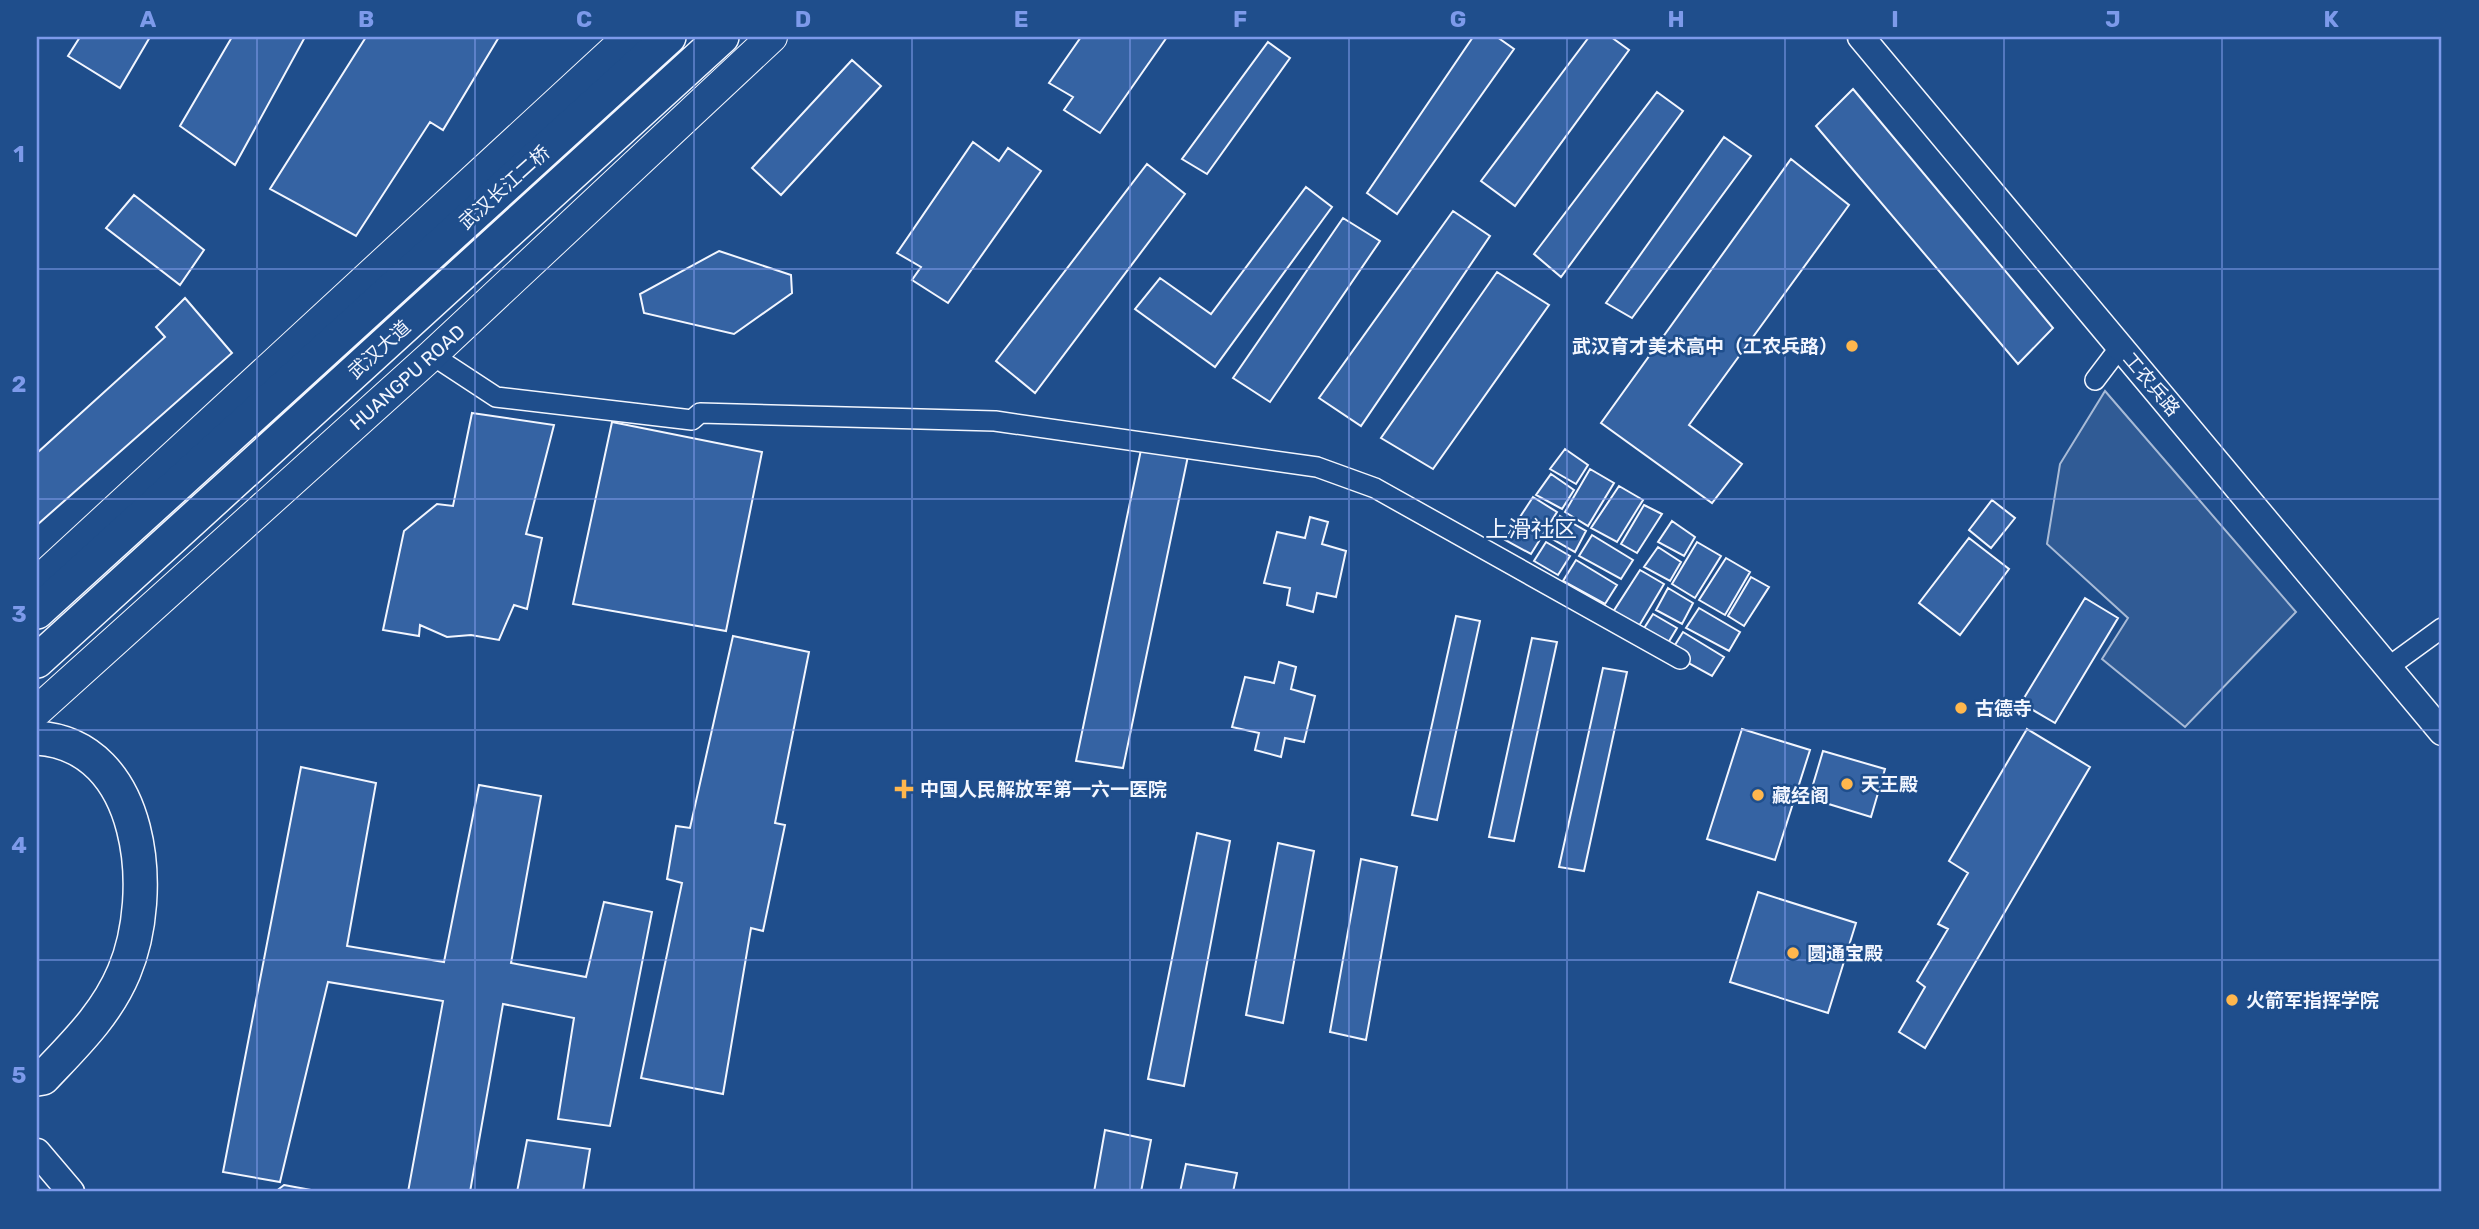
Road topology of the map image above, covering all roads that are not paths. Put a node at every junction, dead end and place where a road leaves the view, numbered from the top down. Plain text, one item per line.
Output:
1 (628, 37) edge
2 (669, 37) edge
3 (722, 37) edge
4 (772, 37) edge
5 (1861, 37) edge
6 (1877, 37) edge
7 (339, 337) joint
8 (2120, 347) junction
9 (432, 355) junction
10 (2095, 380) dead end
11 (37, 582) edge
12 (37, 612) edge
13 (2442, 628) edge
14 (1680, 659) dead end
15 (2398, 660) junction
16 (37, 661) edge
17 (37, 710) edge
18 (2442, 712) edge
19 (2442, 732) edge
20 (37, 738) edge
21 (37, 1079) edge
22 (37, 1152) edge
23 (71, 1192) edge

1 - 11 main road
2 - 7 highway, 武汉长江二桥
3 - 16 highway, 武汉大道
4 - 9 main road, HUANGPU ROAD
5 - 8 street, 工农兵路
6 - 15 street, 工农兵路
7 - 12 highway, 武汉大道
8 - 10 street
8 - 19 street, 工农兵路
9 - 14 street
9 - 17 main road, HUANGPU ROAD
13 - 15 street
15 - 18 street, 工农兵路
20 - 21 highway
22 - 23 street

